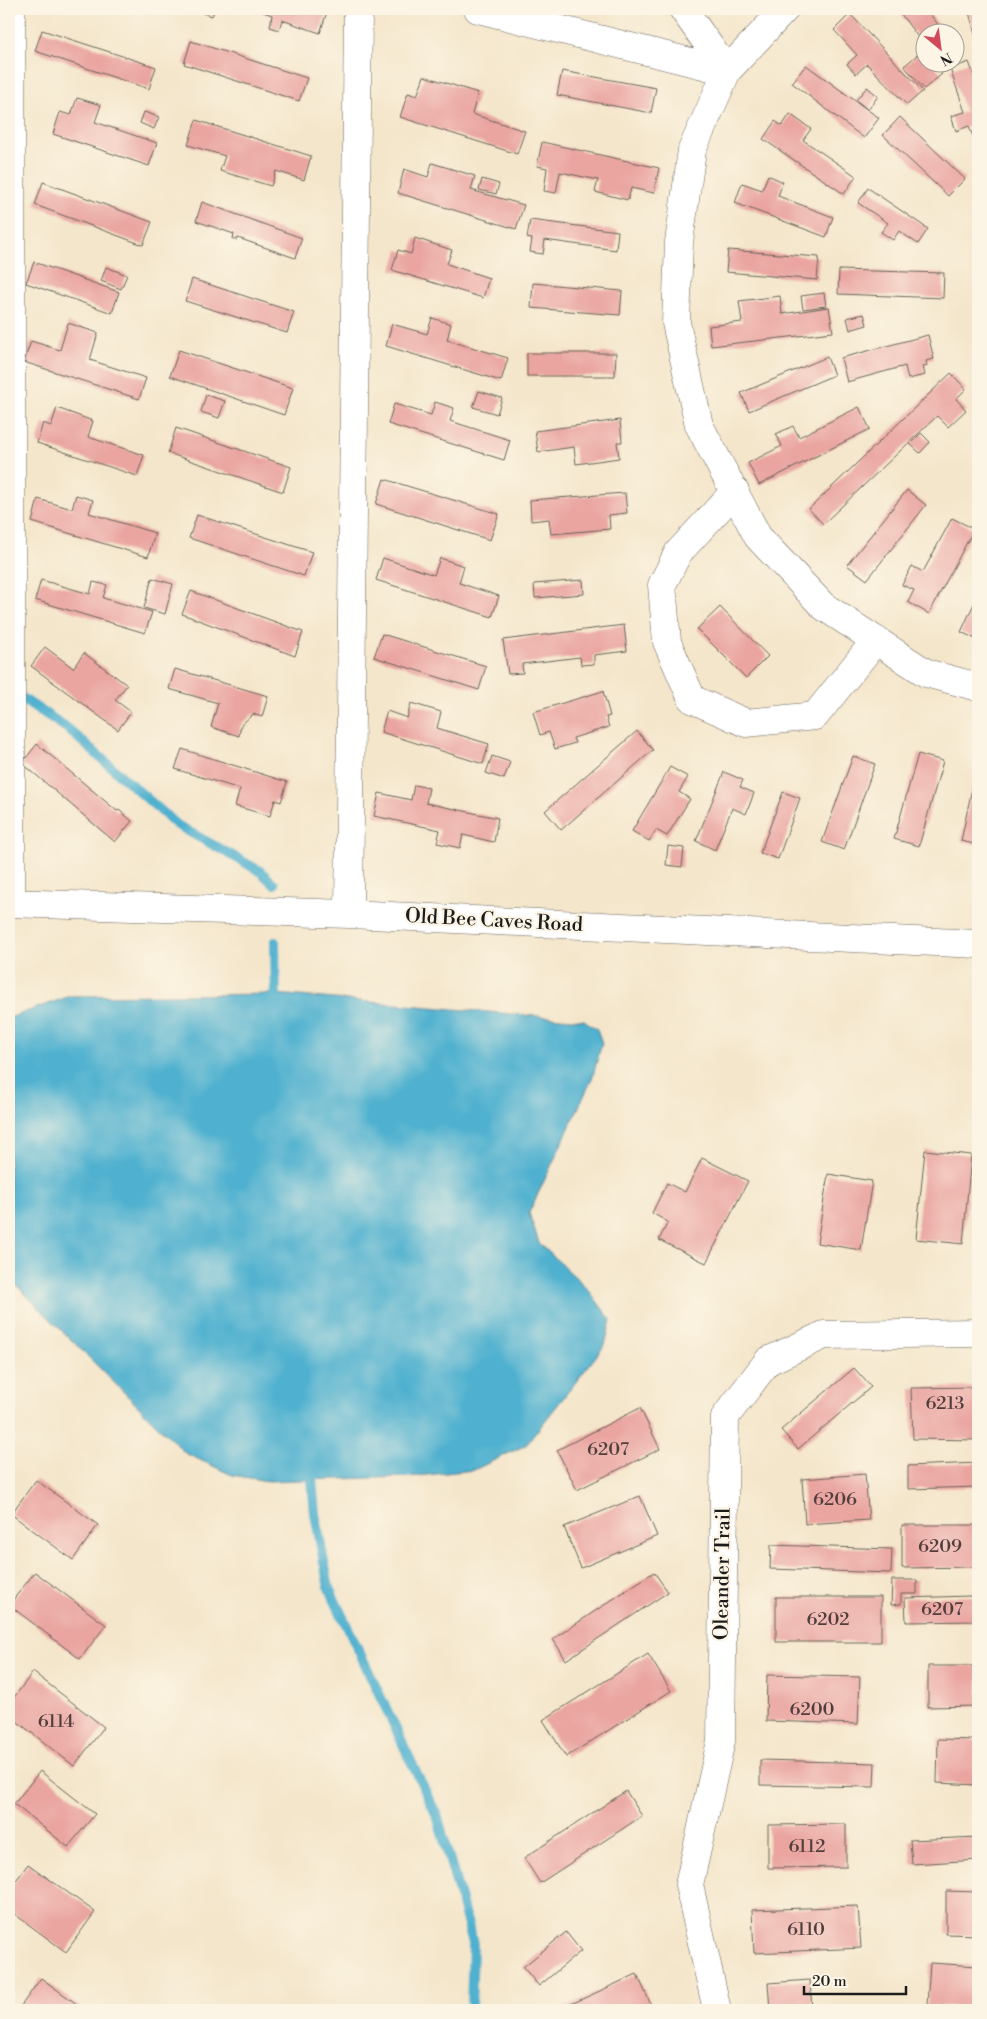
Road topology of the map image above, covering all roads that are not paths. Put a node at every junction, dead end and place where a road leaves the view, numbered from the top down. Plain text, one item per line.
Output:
1 (11, 9) edge
2 (358, 9) edge
3 (478, 9) edge
4 (683, 9) edge
5 (786, 9) edge
6 (727, 71) junction
7 (734, 491) junction
8 (876, 640) junction
9 (978, 687) edge
10 (10, 903) edge
11 (349, 914) junction
12 (978, 944) edge
13 (978, 1333) edge
14 (717, 2010) edge

1 - 10 street
2 - 11 street
3 - 6 street
4 - 6 street
5 - 6 street
6 - 7 street
7 - 8 street
7 - 8 street
8 - 9 street
10 - 11 street, Old Bee Caves Road
11 - 12 street, Old Bee Caves Road
13 - 14 street, Oleander Trail

